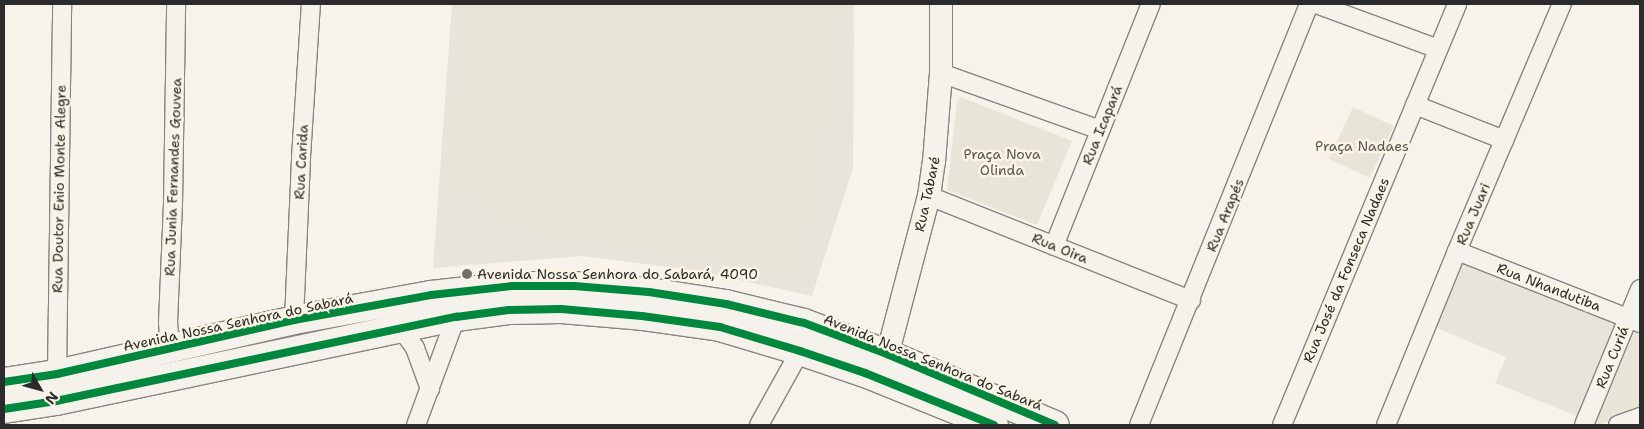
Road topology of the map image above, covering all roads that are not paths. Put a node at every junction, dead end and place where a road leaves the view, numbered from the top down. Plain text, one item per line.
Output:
1 (62, 4) edge
2 (176, 4) edge
3 (311, 4) edge
4 (941, 4) edge
5 (1151, 4) edge
6 (1309, 4) edge
7 (1316, 4) edge
8 (1457, 4) edge
9 (1562, 4) edge
10 (1438, 49) junction
11 (940, 73) junction
12 (1415, 106) junction
13 (1100, 130) junction
14 (1504, 140) junction
15 (929, 196) junction
16 (1054, 246) junction
17 (1457, 251) junction
18 (1640, 289) edge
19 (1191, 300) junction
20 (456, 317) junction
21 (294, 320) junction
22 (1634, 321) edge
23 (402, 330) junction
24 (170, 350) junction
25 (800, 351) junction
26 (884, 367) junction
27 (57, 374) junction
28 (4, 382) edge
29 (430, 389) junction
30 (4, 409) edge
31 (1640, 417) edge
32 (416, 425) edge
33 (759, 425) edge
34 (994, 425) edge
35 (1055, 425) edge
36 (1139, 425) edge
37 (1282, 425) edge
38 (1386, 425) edge
39 (1584, 425) edge
40 (1618, 425) edge

1 - 27 street, Rua Doutor Enio Monte Alegre
2 - 24 street, Rua Junia Fernandes Gouvea
3 - 21 street, Rua Carida
4 - 11 street, Rua Tabaré
5 - 13 street, Rua Icapará
6 - 19 street, Rua Arapés
7 - 10 street
8 - 10 street, Rua José da Fonseca Nadaes
9 - 14 street, Rua Juari
10 - 12 street, Rua José da Fonseca Nadaes
11 - 13 street
11 - 15 street, Rua Tabaré
12 - 14 street
12 - 37 street, Rua José da Fonseca Nadaes
13 - 16 street, Rua Icapará
14 - 17 street, Rua Juari
15 - 16 street, Rua Oira
15 - 26 street, Rua Tabaré
16 - 19 street, Rua Oira
17 - 22 street, Rua Nhandutiba
17 - 38 street, Rua Juari
18 - 22 street, Rua Curiá
19 - 36 street, Rua Arapés
20 - 23 main road, Avenida Nossa Senhora do Sabará
20 - 25 main road, Avenida Nossa Senhora do Sabará
20 - 29 street
21 - 24 main road, Avenida Nossa Senhora do Sabará
21 - 26 main road, Avenida Nossa Senhora do Sabará
22 - 39 street, Rua Curiá
23 - 29 street
23 - 30 main road, Avenida Nossa Senhora do Sabará
24 - 27 main road, Avenida Nossa Senhora do Sabará
25 - 26 main road, Avenida Nossa Senhora do Sabará
25 - 33 street
26 - 34 main road, Avenida Nossa Senhora do Sabará
26 - 35 main road, Avenida Nossa Senhora do Sabará
27 - 28 main road, Avenida Nossa Senhora do Sabará
29 - 32 street
31 - 40 street

